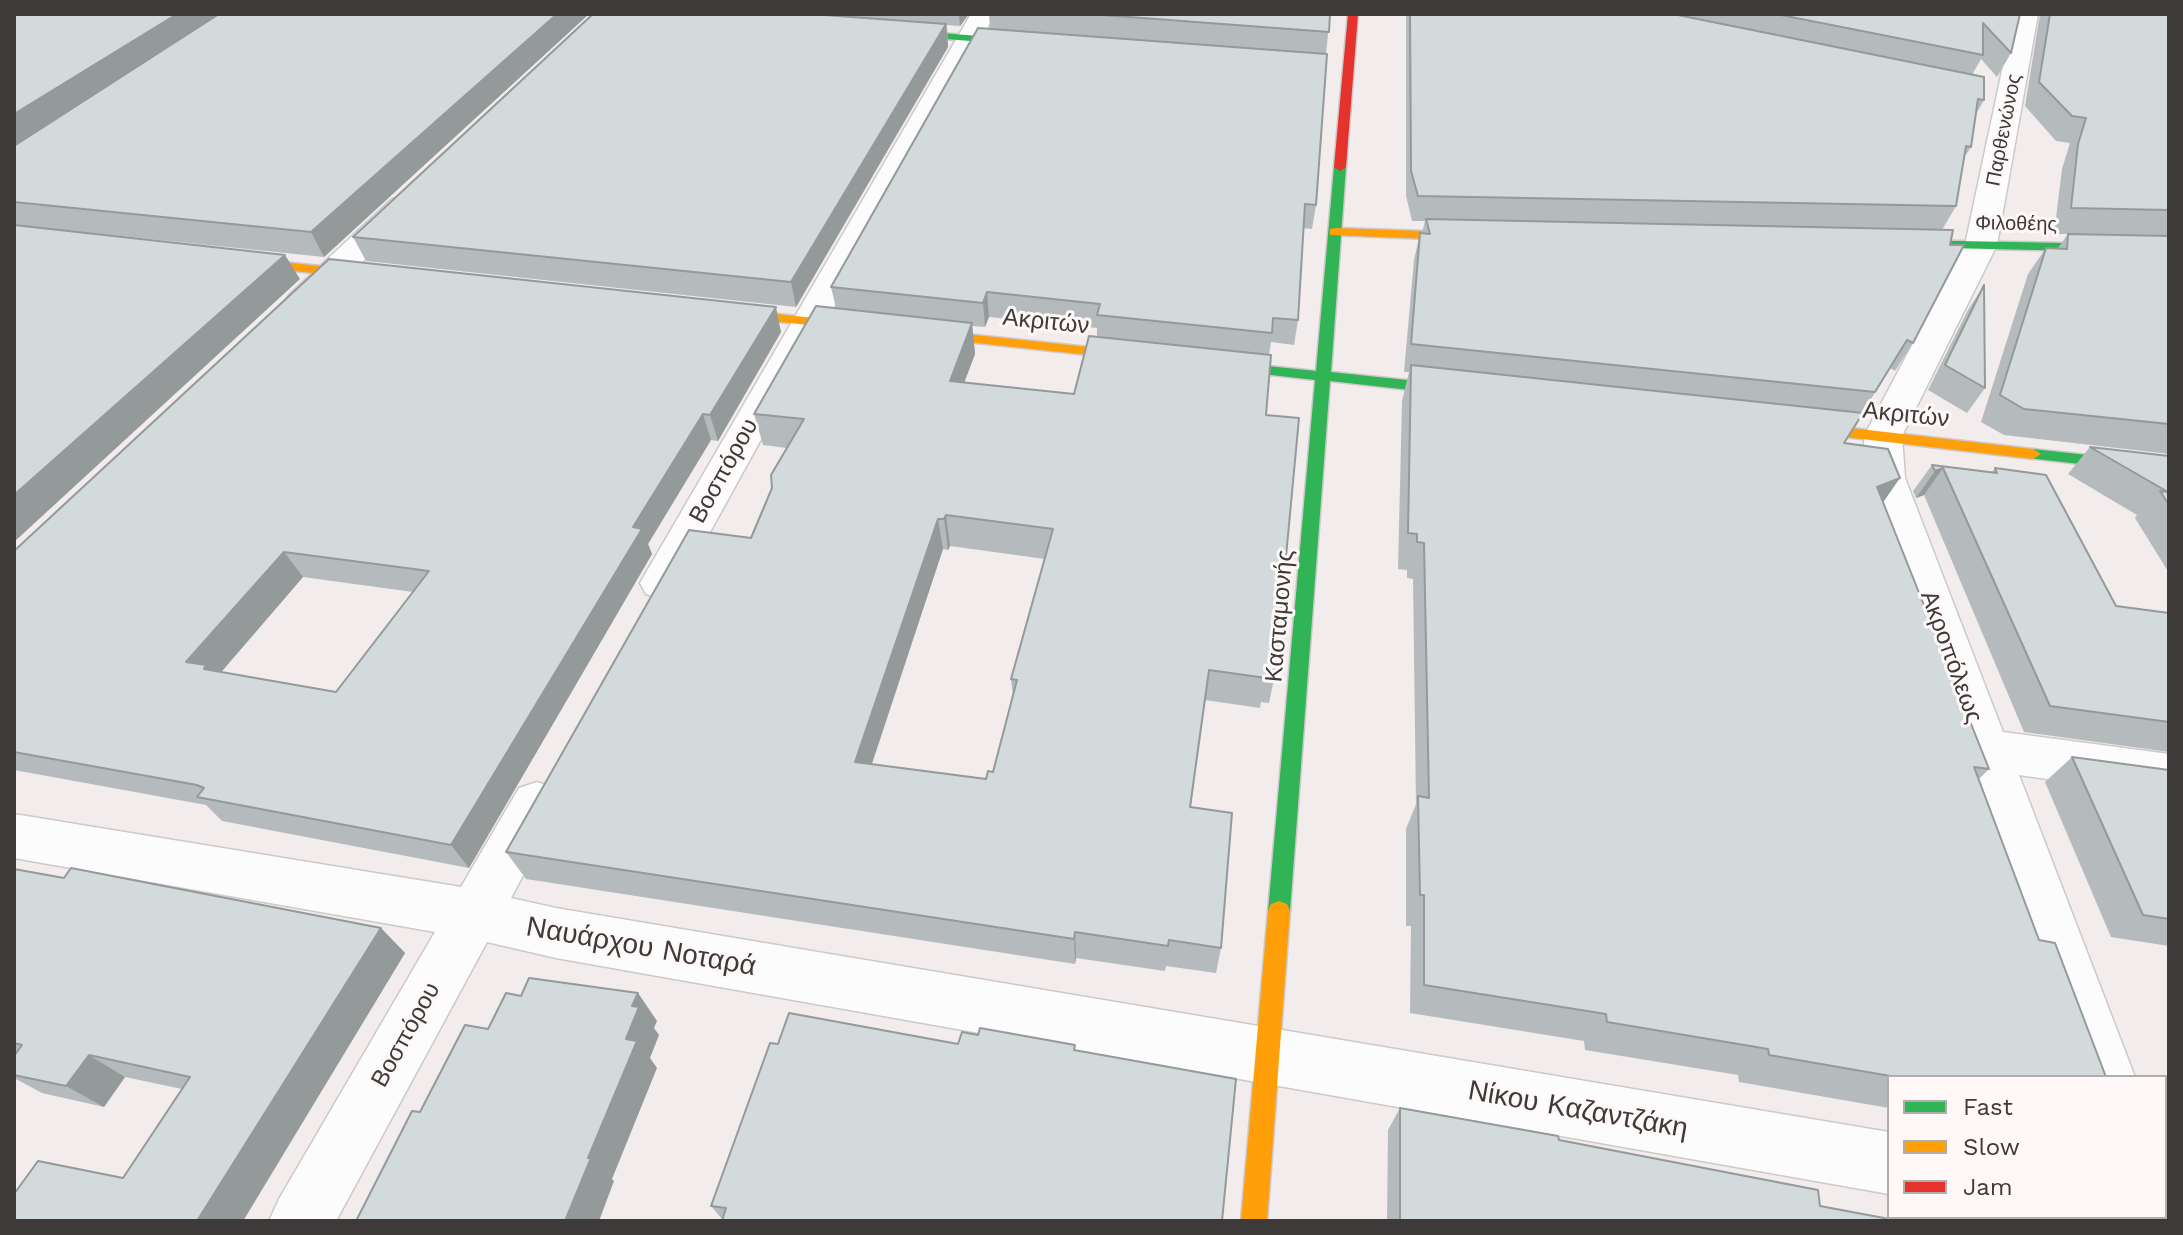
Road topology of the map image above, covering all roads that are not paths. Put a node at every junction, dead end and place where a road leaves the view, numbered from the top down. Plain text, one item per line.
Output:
1 (1353, 14) edge
2 (2026, 14) edge
3 (976, 26) edge
4 (876, 31) edge
5 (1047, 44) edge
6 (1980, 92) edge
7 (2011, 99) junction
8 (425, 186) edge
9 (1335, 232) junction
10 (1492, 237) edge
11 (1886, 244) edge
12 (1981, 245) junction
13 (2169, 249) edge
14 (212, 258) edge
15 (333, 272) junction
16 (397, 278) edge
17 (698, 310) edge
18 (809, 321) junction
19 (276, 325) edge
20 (1157, 358) edge
21 (1189, 362) edge
22 (1324, 376) junction
23 (1479, 393) edge
24 (1774, 425) edge
25 (1883, 436) junction
26 (2169, 469) edge
27 (645, 611) edge
28 (1985, 750) junction
29 (560, 762) edge
30 (2169, 775) edge
31 (14, 836) edge
32 (474, 914) junction
33 (1268, 1058) junction
34 (2105, 1075) edge
35 (1887, 1163) edge
36 (301, 1221) edge
37 (1254, 1221) edge

1 - 9 street, Κασταμονής
2 - 7 street, Παρθενώνος
3 - 4 street
3 - 5 street
3 - 18 street, Βοσπόρου
6 - 7 street
7 - 12 street, Παρθενώνος
8 - 15 street
9 - 10 street
9 - 22 street, Κασταμονής
11 - 12 street, Φιλοθέης
12 - 13 street, Φιλοθέης
12 - 25 street, Ακροπόλεως
14 - 15 street
15 - 16 street
15 - 19 street
17 - 18 street, Ακριτών
18 - 20 street, Ακριτών
18 - 27 street, Βοσπόρου
21 - 22 street
22 - 23 street
22 - 33 street, Κασταμονής
24 - 25 street, Ακριτών
25 - 26 street, Ακριτών
25 - 28 street, Ακροπόλεως
28 - 30 street
28 - 34 street, Ακροπόλεως
29 - 32 street, Βοσπόρου
31 - 32 street, Ναυάρχου Νοταρά
32 - 33 street, Ναυάρχου Νοταρά
32 - 36 street, Βοσπόρου
33 - 35 street, Νίκου Καζαντζάκη
33 - 37 street, Κασταμονής

